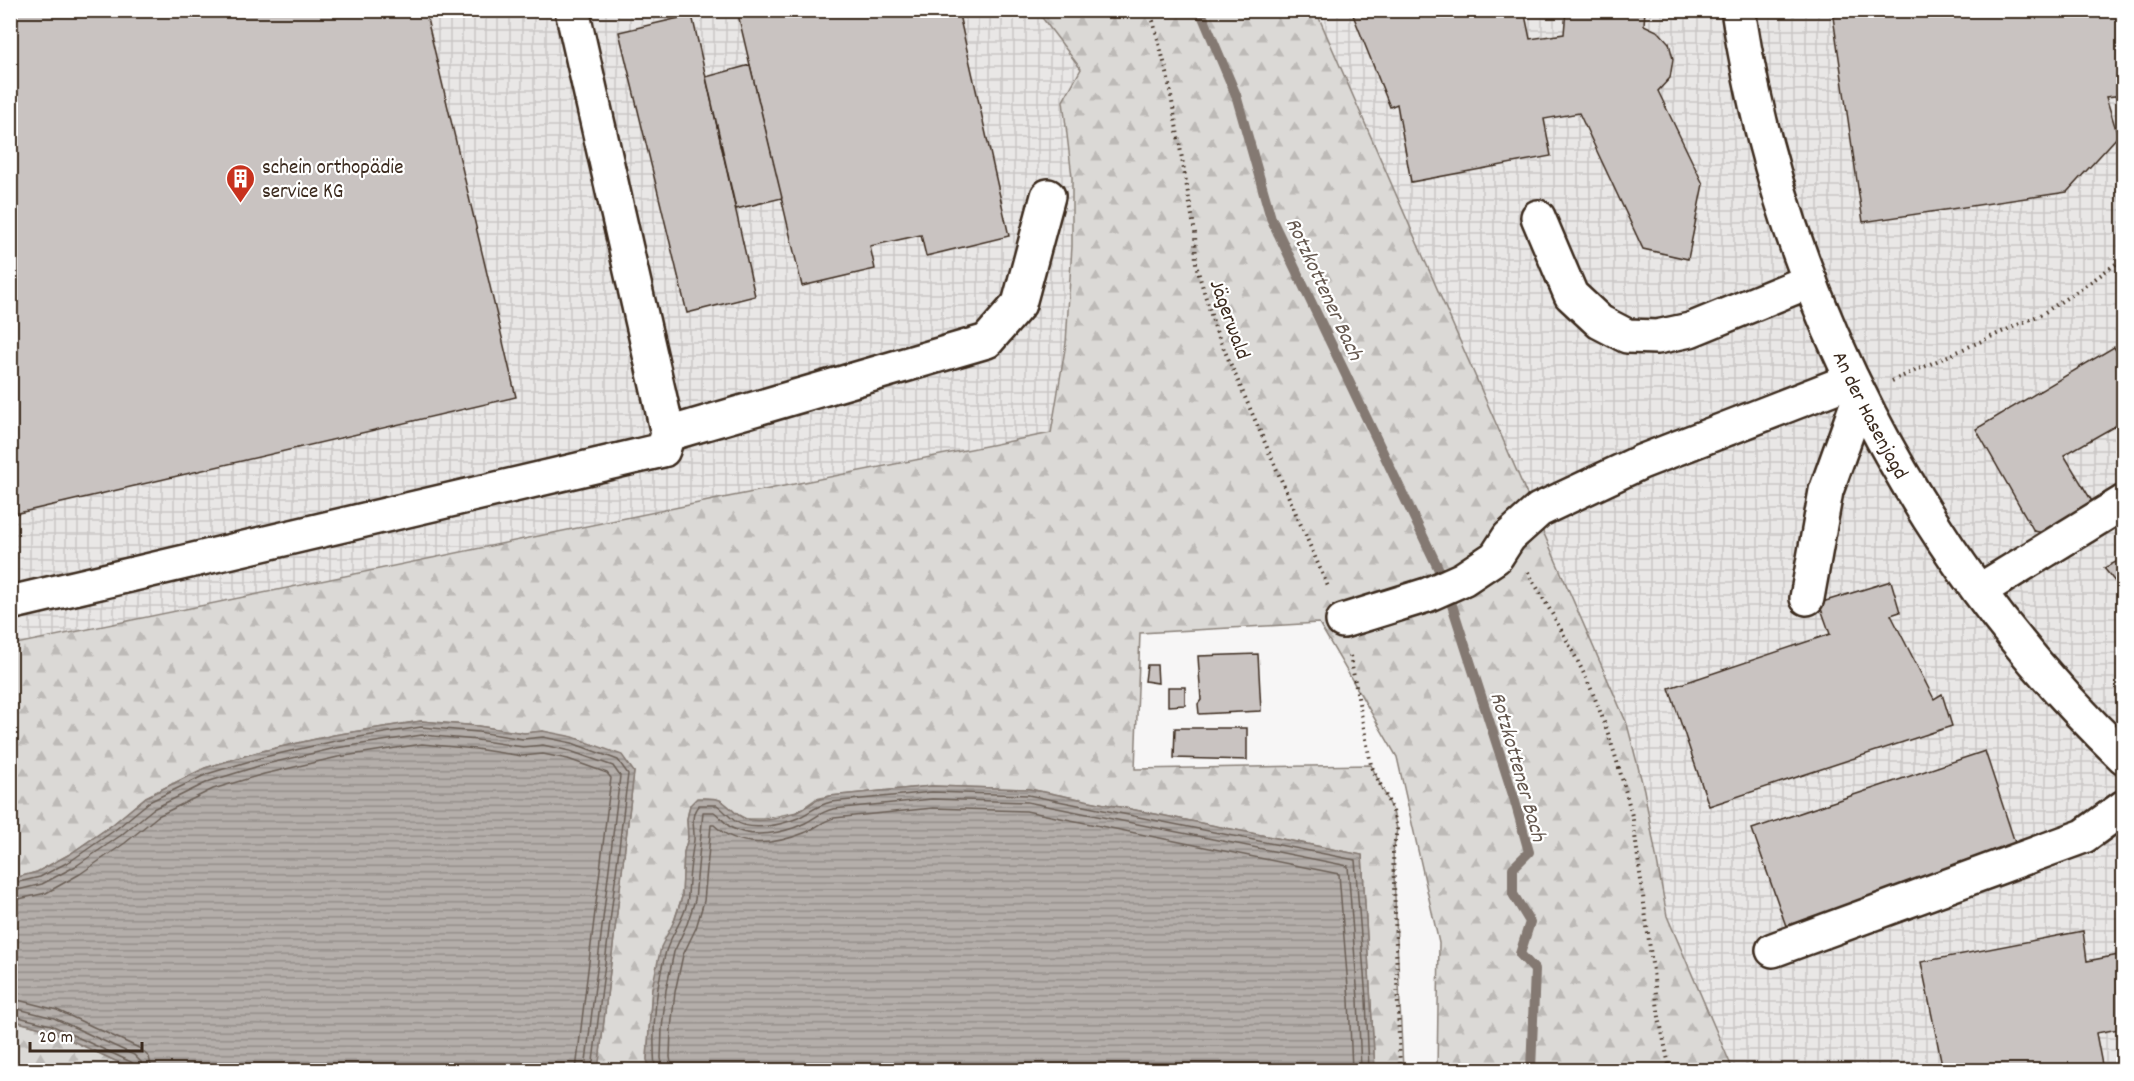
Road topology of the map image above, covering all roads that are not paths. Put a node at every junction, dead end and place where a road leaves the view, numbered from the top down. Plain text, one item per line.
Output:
1 (572, 10) edge
2 (1738, 10) edge
3 (1048, 196) dead end
4 (1538, 217) dead end
5 (1809, 281) junction
6 (1856, 388) junction
7 (668, 434) junction
8 (2124, 502) edge
9 (1979, 591) junction
10 (1807, 598) dead end
11 (10, 603) edge
12 (1343, 621) road end
13 (2124, 757) edge
14 (2124, 807) edge
15 (1773, 950) dead end

1 - 7 street
2 - 5 street, An der Hasenjagd
3 - 7 street
4 - 5 street
5 - 6 street, An der Hasenjagd
6 - 9 street, An der Hasenjagd
6 - 10 street
6 - 12 street
7 - 11 street
8 - 9 street
9 - 13 street, An der Hasenjagd
14 - 15 street

